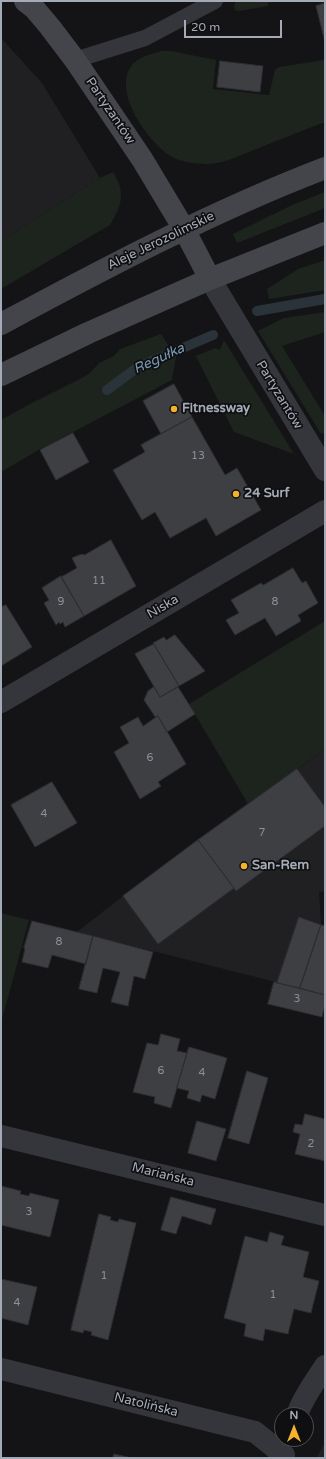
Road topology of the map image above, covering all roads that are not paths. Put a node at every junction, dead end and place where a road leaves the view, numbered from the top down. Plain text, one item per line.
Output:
1 (26, 1) edge
2 (215, 1) edge
3 (75, 60) junction
4 (325, 168) edge
5 (184, 229) junction
6 (325, 233) edge
7 (210, 279) junction
8 (1, 324) edge
9 (1, 375) edge
10 (325, 470) edge
11 (325, 511) edge
12 (1, 702) edge
13 (1, 1136) edge
14 (325, 1215) edge
15 (325, 1366) edge
16 (1, 1369) edge
17 (301, 1407) edge
18 (286, 1452) edge

1 - 3 main road, Partyzantów
2 - 3 lane
3 - 5 main road, Partyzantów
4 - 5 main road, Aleje Jerozolimskie
5 - 7 main road, Partyzantów
5 - 8 main road, Aleje Jerozolimskie
6 - 7 main road
7 - 9 main road
7 - 10 street, Partyzantów
11 - 12 street, Niska
13 - 14 street, Mariańska
15 - 17 street
16 - 18 street, Natolińska

